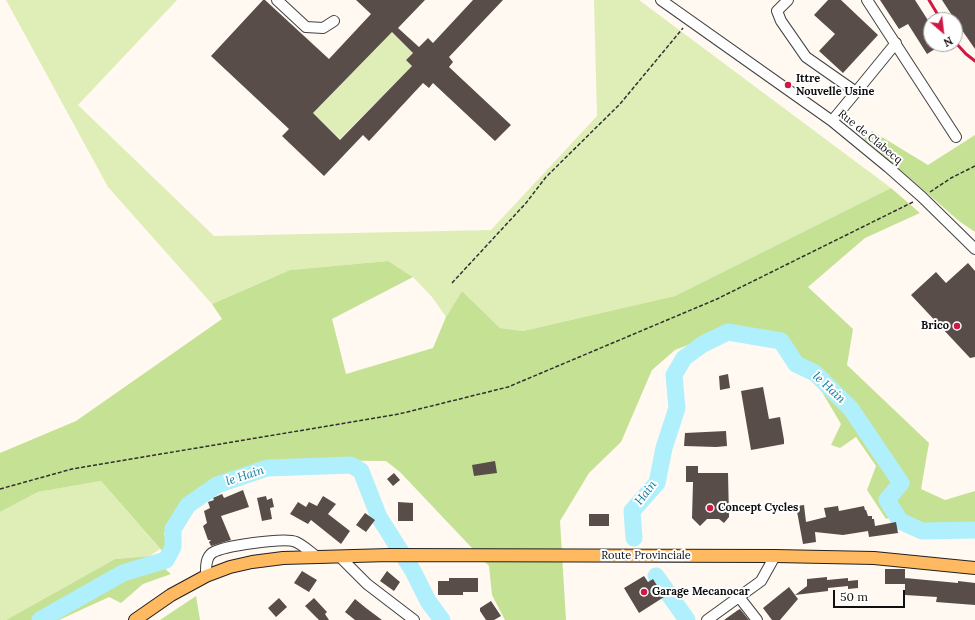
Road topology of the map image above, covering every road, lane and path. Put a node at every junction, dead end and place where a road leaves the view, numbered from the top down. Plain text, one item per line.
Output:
1 (277, 0) edge
2 (661, 0) edge
3 (788, 0) edge
4 (867, 0) edge
5 (689, 19) junction
6 (334, 21) dead end
7 (896, 43) junction
8 (856, 92) junction
9 (832, 121) junction
10 (956, 137) dead end
11 (975, 166) edge
12 (922, 197) junction
13 (975, 249) edge
14 (452, 282) dead end
15 (0, 489) edge
16 (316, 556) junction
17 (340, 556) junction
18 (775, 556) junction
19 (975, 568) edge
20 (206, 576) junction
21 (739, 597) junction
22 (135, 620) edge
23 (414, 620) edge
24 (706, 620) edge
25 (758, 620) edge

1 - 6 street
2 - 5 street, Rue de Clabecq
3 - 8 street
4 - 7 street
5 - 9 street, Rue de Clabecq
5 - 14 path
7 - 8 street
7 - 10 street
8 - 9 street
9 - 12 street, Rue de Clabecq
11 - 12 path
12 - 13 street, Rue de Clabecq
12 - 15 path
16 - 17 main road, Route Provinciale
16 - 20 main road, Route Provinciale
16 - 20 street
17 - 18 main road, Route Provinciale
17 - 23 street
18 - 19 main road, Route Provinciale
18 - 21 street
20 - 22 main road, Route Provinciale
21 - 24 street
21 - 25 street

